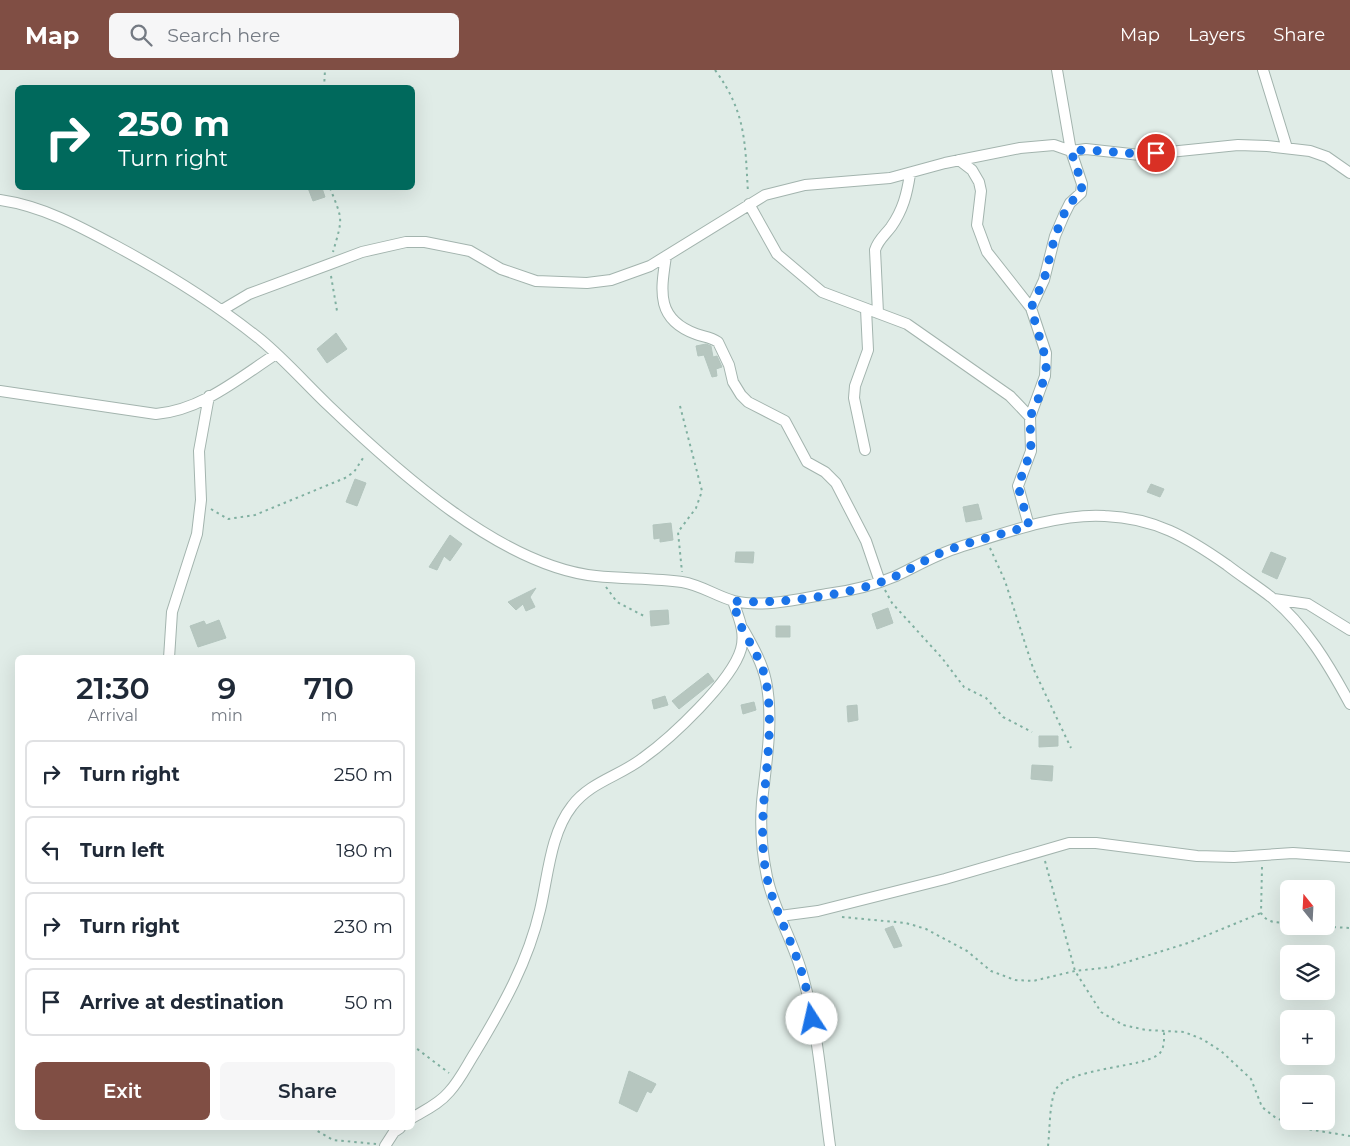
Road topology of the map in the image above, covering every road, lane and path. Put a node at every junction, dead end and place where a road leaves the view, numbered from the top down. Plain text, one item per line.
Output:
1 (325, 70) edge
2 (715, 70) edge
3 (1057, 70) edge
4 (1263, 70) edge
5 (324, 85) edge
6 (1287, 148) junction
7 (1071, 151) junction
8 (959, 160) junction
9 (1350, 173) edge
10 (910, 174) junction
11 (331, 190) edge
12 (0, 200) edge
13 (749, 204) junction
14 (666, 256) junction
15 (330, 264) junction
16 (1031, 308) junction
17 (866, 309) junction
18 (222, 310) junction
19 (337, 311) dead end
20 (878, 313) junction
21 (276, 354) junction
22 (0, 390) edge
23 (209, 396) junction
24 (680, 406) dead end
25 (1030, 417) junction
26 (370, 444) junction
27 (865, 450) dead end
28 (201, 500) junction
29 (1029, 526) junction
30 (986, 539) junction
31 (596, 576) junction
32 (683, 582) junction
33 (880, 582) junction
34 (1274, 599) junction
35 (733, 601) junction
36 (646, 616) dead end
37 (742, 628) junction
38 (1350, 630) edge
39 (169, 655) edge
40 (1350, 704) edge
41 (1032, 732) dead end
42 (1071, 748) dead end
43 (1042, 850) junction
44 (1263, 856) junction
45 (1350, 857) edge
46 (1261, 912) junction
47 (780, 916) junction
48 (838, 917) dead end
49 (1280, 922) edge
50 (1335, 927) edge
51 (1350, 928) edge
52 (1075, 971) junction
53 (1164, 1029) junction
54 (415, 1047) edge
55 (459, 1080) junction
56 (415, 1116) edge
57 (316, 1130) edge
58 (397, 1130) edge
59 (1350, 1136) edge
60 (385, 1145) edge
61 (830, 1146) edge
62 (1048, 1146) edge

1 - 5 path
2 - 13 path
3 - 7 street
4 - 6 street
6 - 7 street
6 - 9 street
7 - 8 street
7 - 16 street
8 - 10 street
8 - 16 street
10 - 13 street
10 - 20 street
11 - 15 path
12 - 18 street
13 - 14 street
13 - 17 street
14 - 15 street
14 - 33 street
15 - 18 street
15 - 19 path
16 - 25 street
17 - 20 street
17 - 27 street
18 - 21 street
20 - 25 street
21 - 23 street
21 - 26 street
22 - 23 street
23 - 28 street
24 - 32 path
25 - 29 street
26 - 28 path
26 - 31 street
28 - 39 street
29 - 30 street
29 - 34 street
30 - 33 street
30 - 42 path
31 - 32 street
31 - 36 path
32 - 35 street
33 - 35 street
33 - 41 path
34 - 38 street
34 - 40 street
35 - 37 street
37 - 47 street
37 - 55 street
43 - 44 street
43 - 47 street
43 - 52 path
44 - 45 street
44 - 46 path
46 - 49 path
46 - 52 path
47 - 61 street
48 - 52 path
50 - 51 path
52 - 53 path
53 - 59 path
53 - 62 path
54 - 55 path
55 - 56 street
57 - 60 path
58 - 60 street

